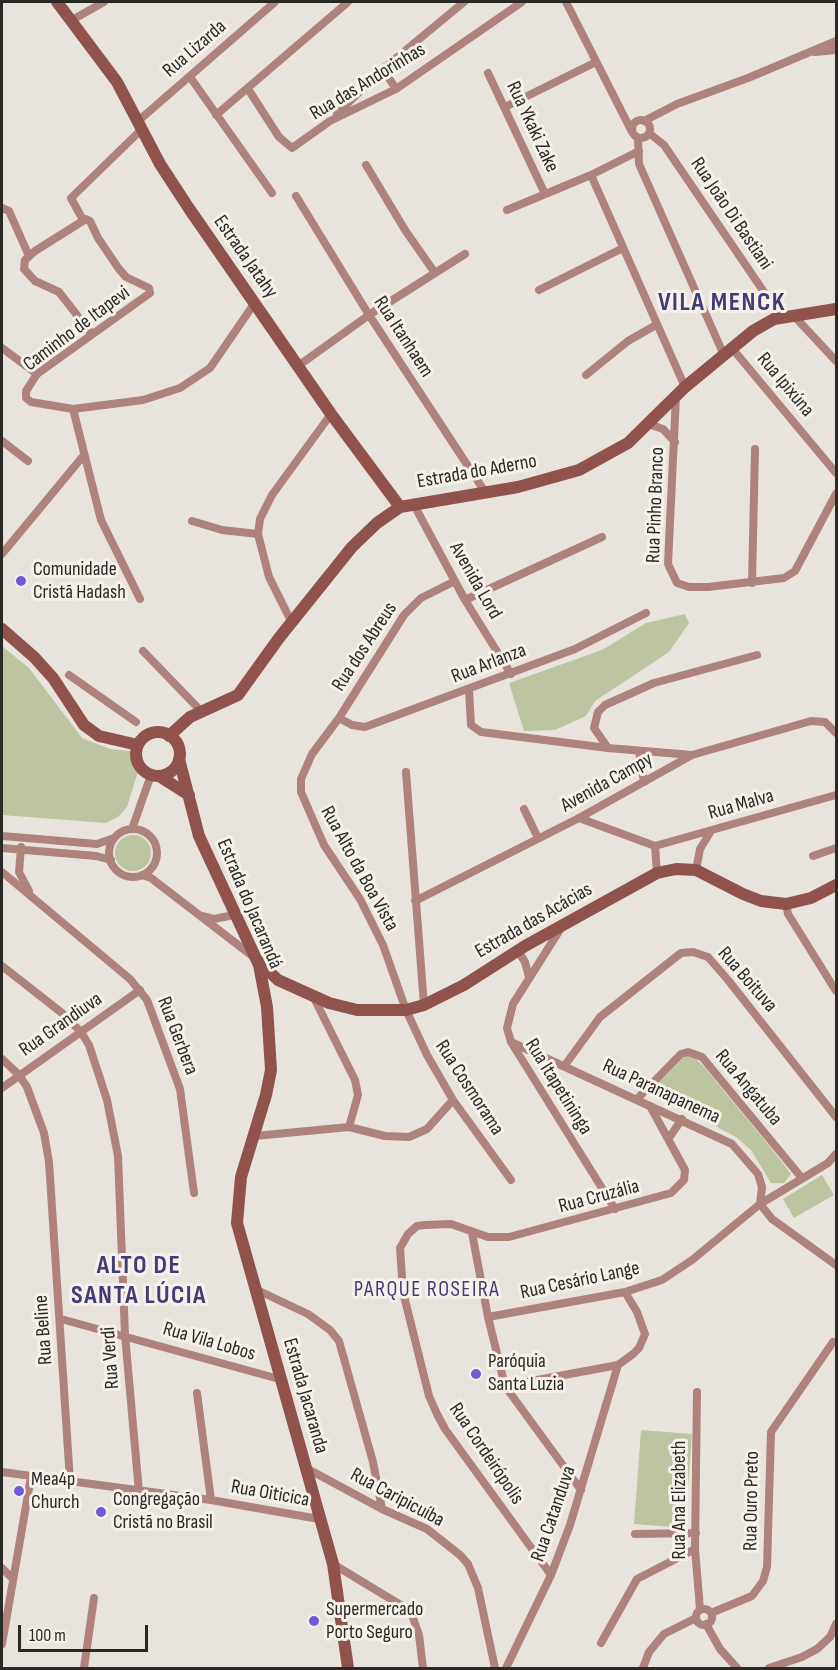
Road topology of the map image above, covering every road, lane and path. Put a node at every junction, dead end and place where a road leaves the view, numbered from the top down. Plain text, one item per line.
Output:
1 (57, 2) edge
2 (104, 2) edge
3 (275, 2) edge
4 (348, 2) edge
5 (464, 2) edge
6 (522, 2) edge
7 (566, 2) edge
8 (72, 20) junction
9 (837, 41) edge
10 (837, 50) edge
11 (812, 53) junction
12 (596, 62) junction
13 (383, 69) junction
14 (488, 73) dead end
15 (190, 76) junction
16 (248, 89) junction
17 (396, 89) junction
18 (505, 107) junction
19 (216, 115) junction
20 (330, 121) junction
21 (644, 121) junction
22 (139, 126) junction
23 (650, 133) junction
24 (635, 135) junction
25 (639, 151) junction
26 (366, 165) dead end
27 (591, 175) junction
28 (272, 193) dead end
29 (545, 195) junction
30 (296, 196) dead end
31 (70, 200) joint
32 (2, 208) edge
33 (507, 210) dead end
34 (84, 220) junction
35 (623, 248) junction
36 (465, 254) dead end
37 (29, 256) junction
38 (435, 273) junction
39 (539, 290) dead end
40 (254, 304) junction
41 (837, 309) edge
42 (369, 315) junction
43 (795, 316) junction
44 (782, 317) junction
45 (657, 325) junction
46 (92, 333) junction
47 (2, 348) edge
48 (727, 350) junction
49 (837, 361) edge
50 (298, 366) junction
51 (37, 374) junction
52 (586, 375) dead end
53 (681, 392) junction
54 (73, 409) junction
55 (331, 414) junction
56 (648, 424) junction
57 (2, 441) edge
58 (675, 442) junction
59 (754, 449) dead end
60 (84, 455) junction
61 (28, 461) dead end
62 (837, 473) edge
63 (485, 492) junction
64 (837, 494) edge
65 (413, 504) junction
66 (400, 507) junction
67 (192, 521) dead end
68 (258, 534) junction
69 (602, 537) dead end
70 (2, 554) edge
71 (455, 581) junction
72 (752, 583) junction
73 (140, 599) dead end
74 (465, 600) junction
75 (646, 613) dead end
76 (291, 621) junction
77 (2, 629) edge
78 (143, 651) dead end
79 (757, 655) dead end
80 (511, 674) junction
81 (69, 675) dead end
82 (469, 690) junction
83 (201, 711) junction
84 (339, 718) junction
85 (136, 722) dead end
86 (837, 733) edge
87 (169, 735) junction
88 (138, 745) junction
89 (608, 748) junction
90 (639, 751) junction
91 (692, 755) junction
92 (179, 759) junction
93 (406, 772) dead end
94 (155, 776) junction
95 (644, 782) junction
96 (189, 795) junction
97 (837, 795) edge
98 (524, 809) dead end
99 (579, 818) junction
100 (132, 829) junction
101 (712, 830) junction
102 (20, 838) junction
103 (115, 838) junction
104 (538, 838) junction
105 (2, 839) edge
106 (655, 846) junction
107 (2, 848) edge
108 (837, 848) edge
109 (21, 850) junction
110 (813, 856) dead end
111 (111, 860) junction
112 (2, 866) edge
113 (696, 870) junction
114 (2, 873) edge
115 (657, 873) junction
116 (142, 876) junction
117 (10, 879) junction
118 (837, 885) edge
119 (37, 901) junction
120 (415, 902) junction
121 (786, 904) junction
122 (234, 915) junction
123 (199, 916) junction
124 (561, 928) junction
125 (518, 951) junction
126 (255, 958) junction
127 (2, 966) edge
128 (529, 977) junction
129 (140, 990) junction
130 (837, 992) edge
131 (313, 996) junction
132 (424, 1005) junction
133 (406, 1010) junction
134 (81, 1032) junction
135 (511, 1042) junction
136 (2, 1059) edge
137 (565, 1065) junction
138 (19, 1075) junction
139 (2, 1088) edge
140 (637, 1099) junction
141 (453, 1100) junction
142 (650, 1106) junction
143 (837, 1117) edge
144 (682, 1119) junction
145 (349, 1127) junction
146 (255, 1136) junction
147 (669, 1138) junction
148 (837, 1154) edge
149 (828, 1163) junction
150 (837, 1170) edge
151 (801, 1177) junction
152 (511, 1180) dead end
153 (194, 1193) dead end
154 (760, 1204) junction
155 (615, 1209) junction
156 (472, 1233) junction
157 (837, 1265) edge
158 (254, 1289) junction
159 (625, 1292) junction
160 (488, 1317) junction
161 (61, 1319) junction
162 (125, 1335) junction
163 (833, 1342) dead end
164 (618, 1365) junction
165 (279, 1379) junction
166 (505, 1386) junction
167 (697, 1392) dead end
168 (197, 1393) dead end
169 (306, 1468) junction
170 (2, 1472) edge
171 (31, 1477) junction
172 (70, 1481) junction
173 (580, 1490) junction
174 (139, 1492) junction
175 (211, 1500) junction
176 (382, 1509) junction
177 (319, 1519) junction
178 (696, 1533) junction
179 (635, 1534) dead end
180 (695, 1549) junction
181 (333, 1564) junction
182 (2, 1568) edge
183 (550, 1575) junction
184 (13, 1579) junction
185 (94, 1598) dead end
186 (700, 1609) junction
187 (711, 1613) junction
188 (696, 1618) junction
189 (706, 1624) junction
190 (837, 1624) edge
191 (601, 1643) dead end
192 (2, 1644) edge
193 (84, 1668) edge
194 (348, 1668) edge
195 (423, 1668) edge
196 (495, 1668) edge
197 (506, 1668) edge
198 (643, 1668) edge
199 (737, 1668) edge
200 (768, 1668) edge

1 - 8 main road, Estrada Jatahy
2 - 8 street
3 - 15 street, Rua Lizarda
4 - 16 street
5 - 13 street
6 - 17 street, Rua das Andorinhas
7 - 12 street
8 - 22 main road, Estrada Jatahy
9 - 11 street
10 - 11 street
11 - 21 street
12 - 18 street
12 - 24 street
13 - 17 street
13 - 20 street
14 - 18 street, Rua Ykaki Zake
15 - 19 street
15 - 22 street, Rua Lizarda
16 - 19 street
16 - 20 street, Rua das Andorinhas
17 - 20 street, Rua das Andorinhas
18 - 29 street, Rua Ykaki Zake
19 - 28 street
21 - 23 street
21 - 24 street
22 - 31 street, Rua Lizarda
22 - 40 main road, Estrada Jatahy
23 - 24 street
23 - 44 street, Rua João Di Bastiani
24 - 25 street, Rua Ipixúna
25 - 27 street
25 - 48 street, Rua Ipixúna
26 - 38 street
27 - 29 street
27 - 35 street
29 - 33 street
30 - 42 street, Rua Itanhaem
31 - 34 street, Caminho de Itapevi
32 - 37 street
34 - 37 street
34 - 46 street, Caminho de Itapevi
35 - 39 street
35 - 45 street
36 - 38 street
37 - 46 street
38 - 42 street
40 - 50 main road, Estrada Jatahy
40 - 54 street
41 - 43 main road, Estrada do Aderno
42 - 50 street
42 - 63 street, Rua Itanhaem
43 - 44 main road, Estrada do Aderno
43 - 49 street
44 - 48 main road, Estrada do Aderno
45 - 52 street
45 - 53 street
46 - 51 street, Caminho de Itapevi
47 - 51 street
48 - 53 main road, Estrada do Aderno
48 - 62 street, Rua Ipixúna
50 - 55 main road, Estrada Jatahy
51 - 54 street, Caminho de Itapevi
53 - 56 main road, Estrada do Aderno
53 - 58 street, Rua Pinho Branco
54 - 60 street
55 - 66 main road, Estrada Jatahy
55 - 68 street
56 - 58 street
56 - 63 main road, Estrada do Aderno
57 - 61 street
58 - 72 street, Rua Pinho Branco
59 - 72 street
60 - 70 street
60 - 73 street
63 - 65 main road, Estrada do Aderno
64 - 72 street, Rua Pinho Branco
65 - 66 main road, Estrada do Aderno
65 - 71 street, Avenida Lord
66 - 76 main road, Estrada do Aderno
67 - 68 street
68 - 76 street
69 - 74 street
71 - 74 street, Avenida Lord
71 - 84 street, Rua dos Abreus
74 - 80 street, Avenida Lord
75 - 80 street, Rua Arlanza
76 - 83 main road, Estrada do Aderno
77 - 88 main road
78 - 83 street
79 - 89 street
80 - 82 street, Rua Arlanza
81 - 85 street
82 - 84 street, Rua Arlanza
82 - 89 street
83 - 87 main road, Estrada do Aderno
84 - 133 street, Rua Alto da Boa Vista
86 - 91 street, Avenida Campy
87 - 88 main road
87 - 92 main road
88 - 94 main road
89 - 90 street
90 - 91 street
90 - 95 street
91 - 95 street, Avenida Campy
92 - 94 main road
92 - 96 main road, Estrada do Jacarandá
93 - 120 street
94 - 96 main road
94 - 100 street
95 - 99 street, Avenida Campy
96 - 122 main road, Estrada do Jacarandá
97 - 101 street, Rua Malva
98 - 104 street
99 - 104 street, Avenida Campy
99 - 106 street
100 - 103 street
100 - 116 street
101 - 106 street, Rua Malva
101 - 113 street
102 - 103 street
102 - 105 street
102 - 109 street, Rua Gerbera
103 - 111 street
104 - 120 street, Avenida Campy
106 - 115 street
107 - 109 street
108 - 110 street
109 - 111 street
109 - 119 street, Rua Gerbera
111 - 116 street
112 - 117 street, Rua Gerbera
113 - 115 main road, Estrada das Acácias
113 - 121 main road, Estrada das Acácias
114 - 117 street, Rua Gerbera
115 - 124 main road, Estrada das Acácias
116 - 123 street
117 - 119 street, Rua Gerbera
118 - 121 main road, Estrada das Acácias
119 - 129 street, Rua Gerbera
120 - 132 street
121 - 130 street
122 - 123 street
122 - 126 main road, Estrada do Jacarandá
123 - 126 street
124 - 125 main road, Estrada das Acácias
124 - 128 street, Rua Itapetininga
125 - 128 street
125 - 132 main road, Estrada das Acácias
126 - 131 main road, Estrada das Acácias
126 - 146 main road, Estrada do Jacarandá
127 - 134 street
128 - 135 street, Rua Itapetininga
129 - 134 street, Rua Grandiuva
129 - 153 street, Rua Gerbera
131 - 133 main road, Estrada das Acácias
131 - 145 street
132 - 133 main road, Estrada das Acácias
133 - 141 street, Rua Cosmorama
134 - 138 street, Rua Grandiuva
134 - 162 street, Rua Verdi
135 - 137 street, Rua Paranapanema
135 - 155 street, Rua Itapetininga
136 - 138 street
137 - 140 street, Rua Paranapanema
137 - 143 street, Rua Boituva
138 - 139 street, Rua Grandiuva
138 - 161 street, Rua Beline
140 - 142 street, Rua Paranapanema
140 - 151 street, Rua Angatuba
141 - 145 street
141 - 152 street, Rua Cosmorama
142 - 144 street, Rua Paranapanema
142 - 147 street, Rua Cruzália
144 - 147 street
144 - 154 street, Rua Paranapanema
145 - 146 street
146 - 158 main road, Estrada Jacaranda
147 - 155 street, Rua Cruzália
148 - 149 street
149 - 150 street
149 - 151 street
151 - 154 street
154 - 157 street
154 - 159 street, Rua Cesário Lange
155 - 156 street, Rua Cruzália
156 - 160 street
156 - 183 street, Rua Cordeirópolis
158 - 165 main road, Estrada Jacaranda
158 - 176 street
159 - 160 street, Rua Cesário Lange
159 - 164 street
160 - 166 street
161 - 162 street, Rua Vila Lobos
161 - 172 street, Rua Beline
162 - 165 street, Rua Vila Lobos
162 - 174 street, Rua Verdi
163 - 187 street, Rua Ouro Preto
164 - 166 street
164 - 173 street, Rua Catanduva
165 - 169 main road, Estrada Jacaranda
166 - 173 street
167 - 178 street, Rua Ana Elizabeth
168 - 175 street
169 - 176 street, Rua Caripicuíba
169 - 177 main road, Estrada Jacaranda
170 - 171 street, Rua Oiticica
171 - 172 street, Rua Oiticica
171 - 184 street
172 - 174 street, Rua Oiticica
173 - 183 street, Rua Catanduva
174 - 175 street, Rua Oiticica
175 - 177 street, Rua Oiticica
176 - 196 street, Rua Caripicuíba
177 - 181 main road, Estrada Jacaranda
178 - 179 street
178 - 180 street, Rua Ana Elizabeth
180 - 186 street, Rua Ana Elizabeth
180 - 191 street
181 - 194 main road, Estrada Jacaranda
181 - 195 street
182 - 184 street
183 - 197 street, Rua Catanduva
184 - 192 street
185 - 193 street
186 - 187 street
186 - 188 street
187 - 189 street
188 - 189 street
188 - 198 street
189 - 199 street
190 - 200 street

